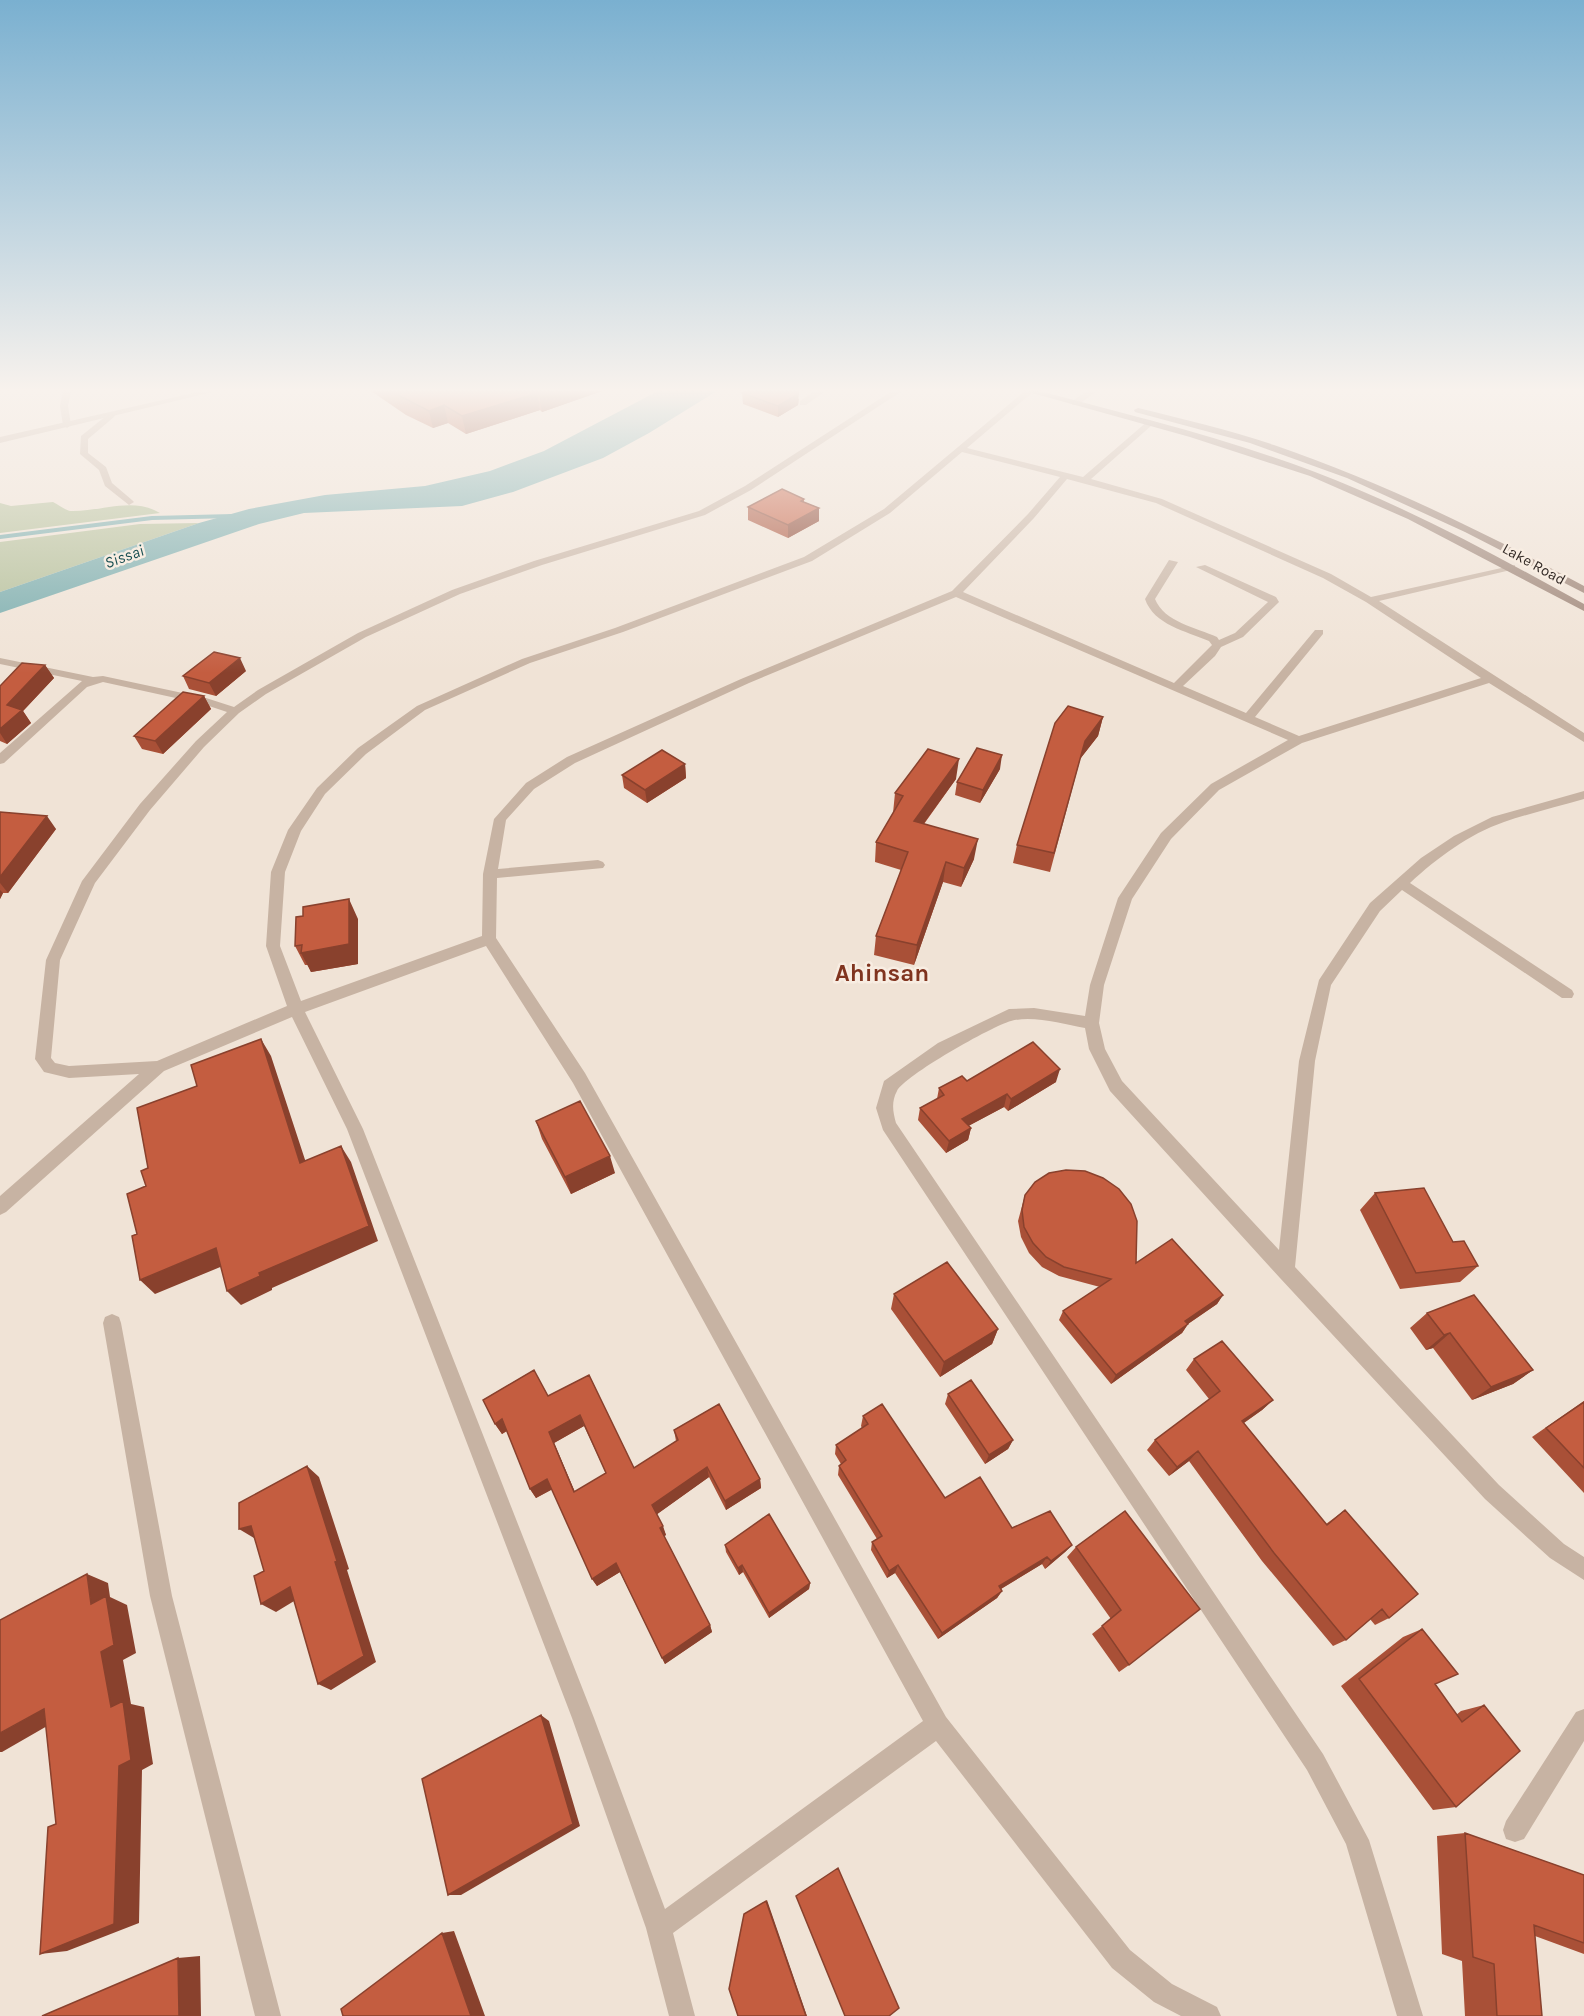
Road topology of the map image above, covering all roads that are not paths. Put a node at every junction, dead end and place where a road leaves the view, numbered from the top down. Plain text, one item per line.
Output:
1 (110, 485) edge
2 (753, 485) edge
3 (918, 485) edge
4 (1057, 485) edge
5 (1099, 485) edge
6 (1339, 485) edge
7 (1370, 485) edge
8 (129, 502) dead end
9 (1173, 562) dead end
10 (1201, 567) dead end
11 (1511, 567) junction
12 (1584, 590) edge
13 (956, 593) junction
14 (1370, 600) junction
15 (1584, 608) edge
16 (1319, 632) dead end
17 (1217, 645) junction
18 (0, 661) edge
19 (93, 680) junction
20 (1490, 680) junction
21 (1175, 688) junction
22 (235, 711) junction
23 (1247, 719) junction
24 (1584, 738) edge
25 (1298, 740) junction
26 (0, 760) edge
27 (1584, 795) edge
28 (598, 866) dead end
29 (490, 874) junction
30 (1401, 883) junction
31 (489, 939) junction
32 (1567, 994) dead end
33 (296, 1009) junction
34 (1091, 1023) junction
35 (158, 1068) junction
36 (0, 1207) edge
37 (1286, 1272) junction
38 (112, 1323) dead end
39 (1584, 1569) edge
40 (1584, 1720) edge
41 (939, 1725) junction
42 (1515, 1830) dead end
43 (659, 1928) junction
44 (268, 2016) edge
45 (682, 2016) edge
46 (1208, 2016) edge
47 (1410, 2016) edge

1 - 8 street
2 - 22 street
3 - 33 street
4 - 13 street
5 - 14 street
6 - 11 main road, Lake Road
7 - 12 main road, Lake Road
9 - 17 street
10 - 17 street
11 - 14 street
11 - 15 main road, Lake Road
13 - 21 street
13 - 29 street
14 - 20 street
16 - 23 street
17 - 21 street
18 - 19 street
19 - 22 street
19 - 26 street
20 - 24 street
20 - 25 street
21 - 23 street
22 - 35 street
23 - 25 street
25 - 34 street
27 - 30 street
28 - 29 street
29 - 31 street
30 - 32 street
30 - 37 street
31 - 33 street
31 - 41 street
33 - 35 street
33 - 43 street
34 - 37 street
34 - 47 street
35 - 36 street
37 - 39 street
38 - 44 street
40 - 42 street
41 - 43 street
41 - 46 street
43 - 45 street

